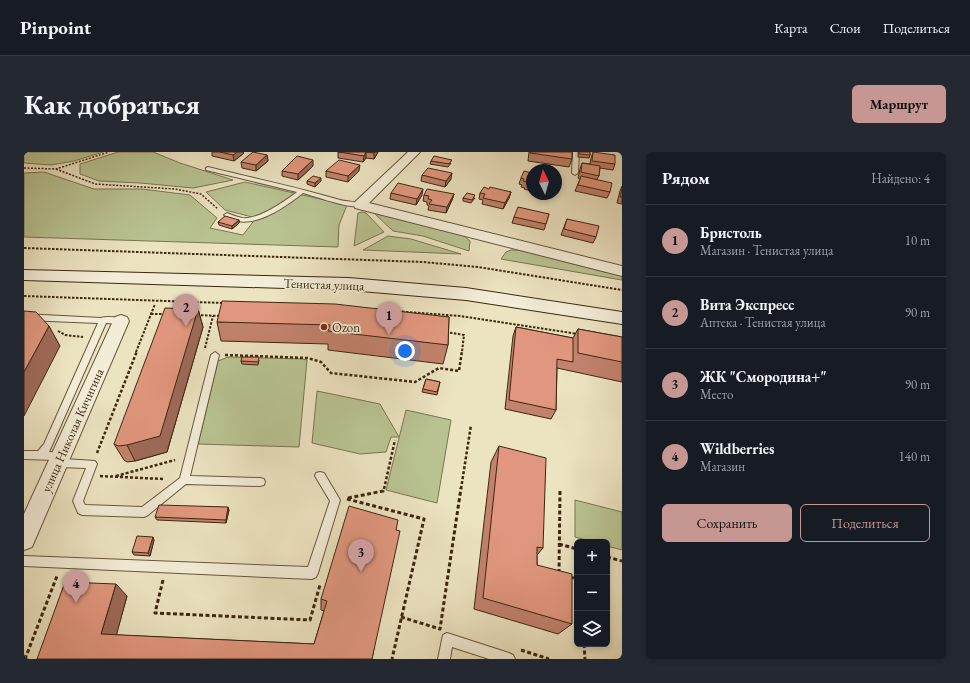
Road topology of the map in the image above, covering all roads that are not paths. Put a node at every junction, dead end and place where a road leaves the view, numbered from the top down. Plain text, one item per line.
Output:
1 (414, 152) edge
2 (576, 152) edge
3 (208, 169) dead end
4 (575, 173) dead end
5 (302, 191) junction
6 (360, 205) junction
7 (227, 215) edge
8 (24, 261) edge
9 (622, 271) edge
10 (24, 275) edge
11 (622, 305) edge
12 (24, 317) edge
13 (622, 318) edge
14 (112, 320) junction
15 (215, 355) road end
16 (24, 455) edge
17 (53, 458) junction
18 (320, 476) dead end
19 (184, 480) junction
20 (260, 482) dead end
21 (144, 512) junction
22 (159, 512) edge
23 (24, 539) edge
24 (24, 561) edge
25 (444, 659) edge
26 (509, 659) edge

1 - 6 street
2 - 4 lane
3 - 5 lane
5 - 6 lane
5 - 7 lane
6 - 9 street
8 - 11 main road, Тенистая улица
10 - 13 main road, Тенистая улица
12 - 14 lane
14 - 17 street, улица Николая Кичигина
14 - 17 lane
15 - 19 lane
16 - 17 lane
17 - 21 lane
17 - 23 street, улица Николая Кичигина
18 - 24 lane
19 - 20 lane
19 - 21 lane
21 - 22 lane
25 - 26 lane

